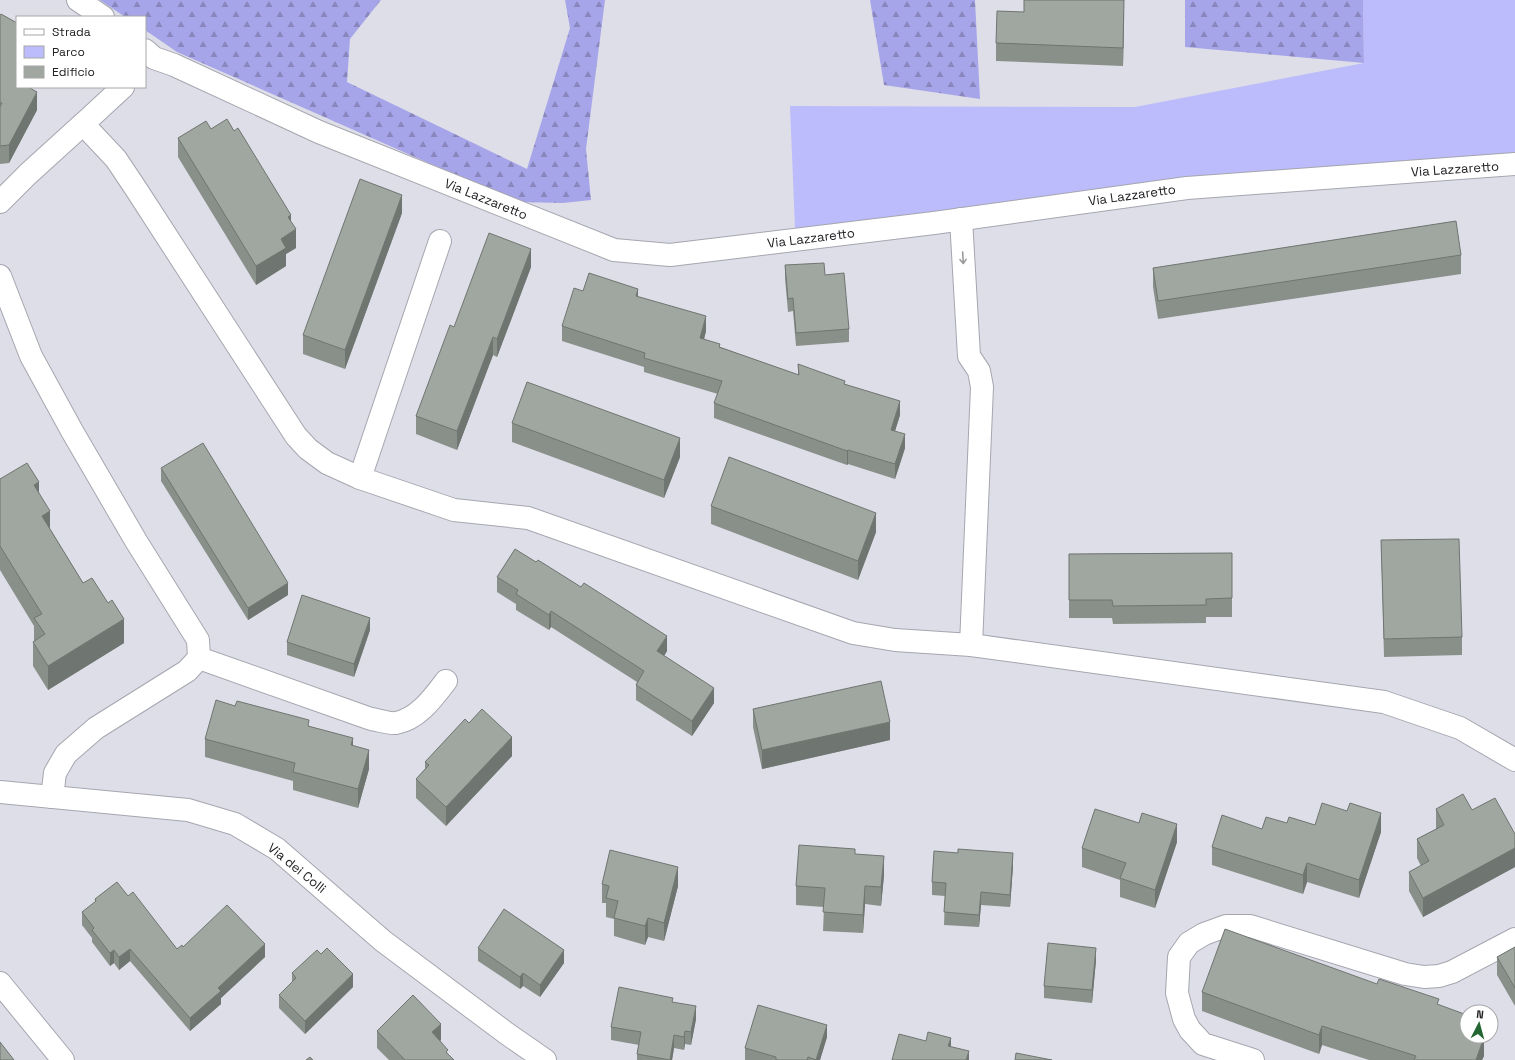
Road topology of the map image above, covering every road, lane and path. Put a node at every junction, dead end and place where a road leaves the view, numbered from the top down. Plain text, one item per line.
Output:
1 (78, 0) edge
2 (102, 16) edge
3 (148, 58) edge
4 (122, 88) edge
5 (83, 124) junction
6 (1515, 164) edge
7 (0, 202) edge
8 (961, 220) junction
9 (440, 241) dead end
10 (0, 276) edge
11 (360, 478) junction
12 (971, 644) junction
13 (198, 658) junction
14 (446, 681) dead end
15 (1515, 760) edge
16 (0, 792) edge
17 (52, 797) junction
18 (1515, 940) edge
19 (0, 983) edge
20 (63, 1060) edge
21 (545, 1060) edge
22 (1253, 1060) edge

1 - 2 street
3 - 8 street, Via Lazzaretto
4 - 5 street
5 - 7 street
5 - 11 street
6 - 8 street, Via Lazzaretto
8 -> 12 street
9 - 11 street
10 - 13 street
11 - 12 street
12 - 15 street
13 - 14 street
13 - 17 street
16 - 17 street, Via dei Colli
17 - 21 street, Via dei Colli
18 - 22 street
19 - 20 street

